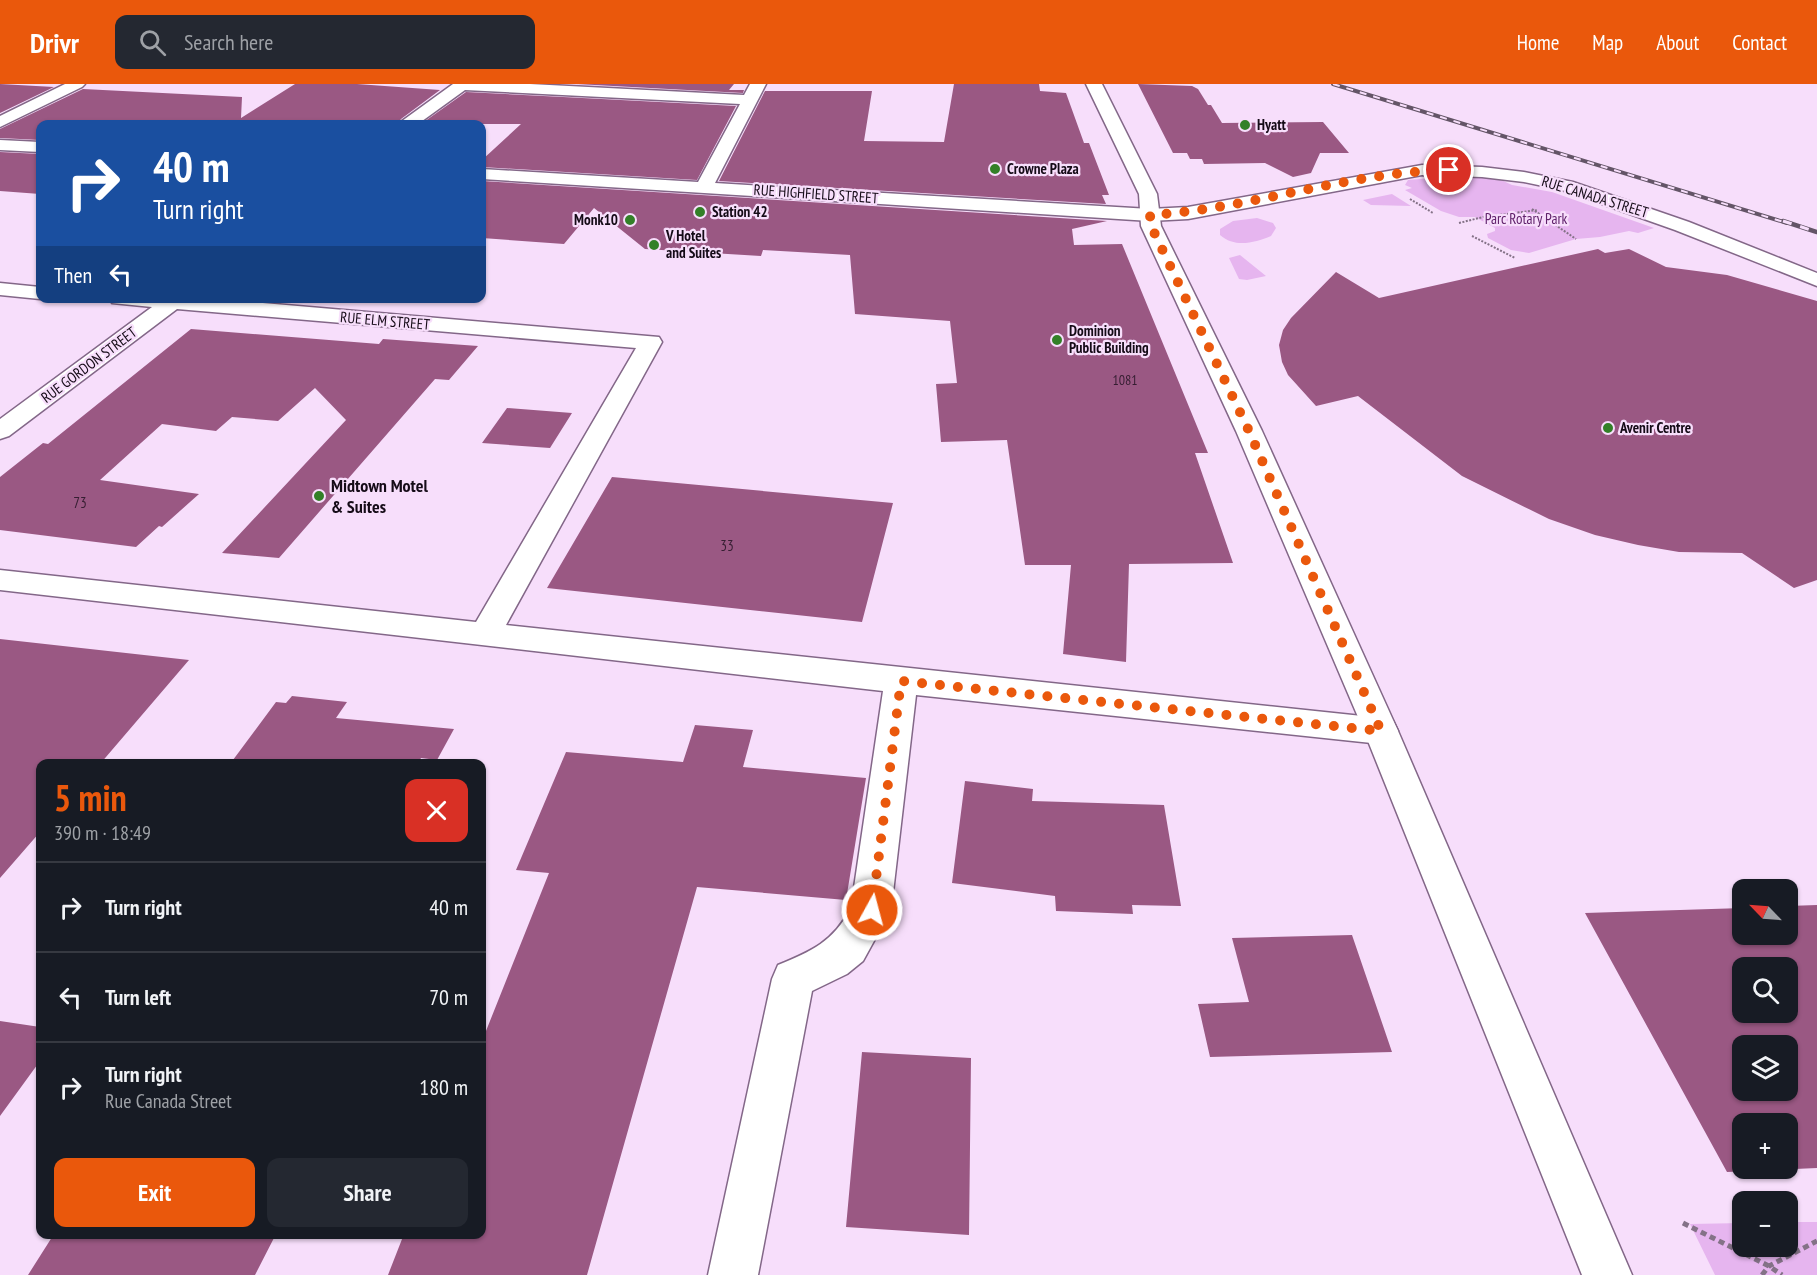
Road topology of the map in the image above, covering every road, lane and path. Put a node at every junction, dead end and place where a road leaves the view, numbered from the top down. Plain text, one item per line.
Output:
1 (77, 84) edge
2 (462, 84) edge
3 (758, 84) edge
4 (1094, 84) edge
5 (748, 100) junction
6 (413, 120) edge
7 (0, 122) edge
8 (0, 145) edge
9 (36, 147) edge
10 (486, 174) edge
11 (704, 187) junction
12 (1533, 210) junction
13 (1541, 210) dead end
14 (1150, 215) junction
15 (1459, 223) dead end
16 (1472, 236) dead end
17 (1576, 239) dead end
18 (1515, 258) dead end
19 (1817, 280) edge
20 (0, 290) edge
21 (36, 292) edge
22 (173, 303) edge
23 (199, 303) edge
24 (0, 431) edge
25 (0, 580) edge
26 (485, 634) junction
27 (901, 681) junction
28 (1381, 731) junction
29 (1683, 1223) dead end
30 (1817, 1240) edge
31 (1769, 1266) junction
32 (733, 1275) edge
33 (1606, 1275) edge
34 (1762, 1275) edge
35 (1782, 1275) edge

1 - 7 street
2 - 5 street
2 - 6 street
3 - 5 street
4 - 14 street
5 - 11 street
8 - 9 street
10 - 11 street, RUE HIGHFIELD STREET
11 - 14 street, RUE HIGHFIELD STREET
12 - 13 path
12 - 15 path
12 - 17 path
14 - 19 street, RUE CANADA STREET
14 - 28 street
16 - 18 path
20 - 21 street
22 - 24 street, RUE GORDON STREET
23 - 26 street, RUE ELM STREET
25 - 26 street
26 - 27 street
27 - 28 street
27 - 32 street
28 - 33 street
29 - 31 path
30 - 31 path
31 - 34 path
31 - 35 path

